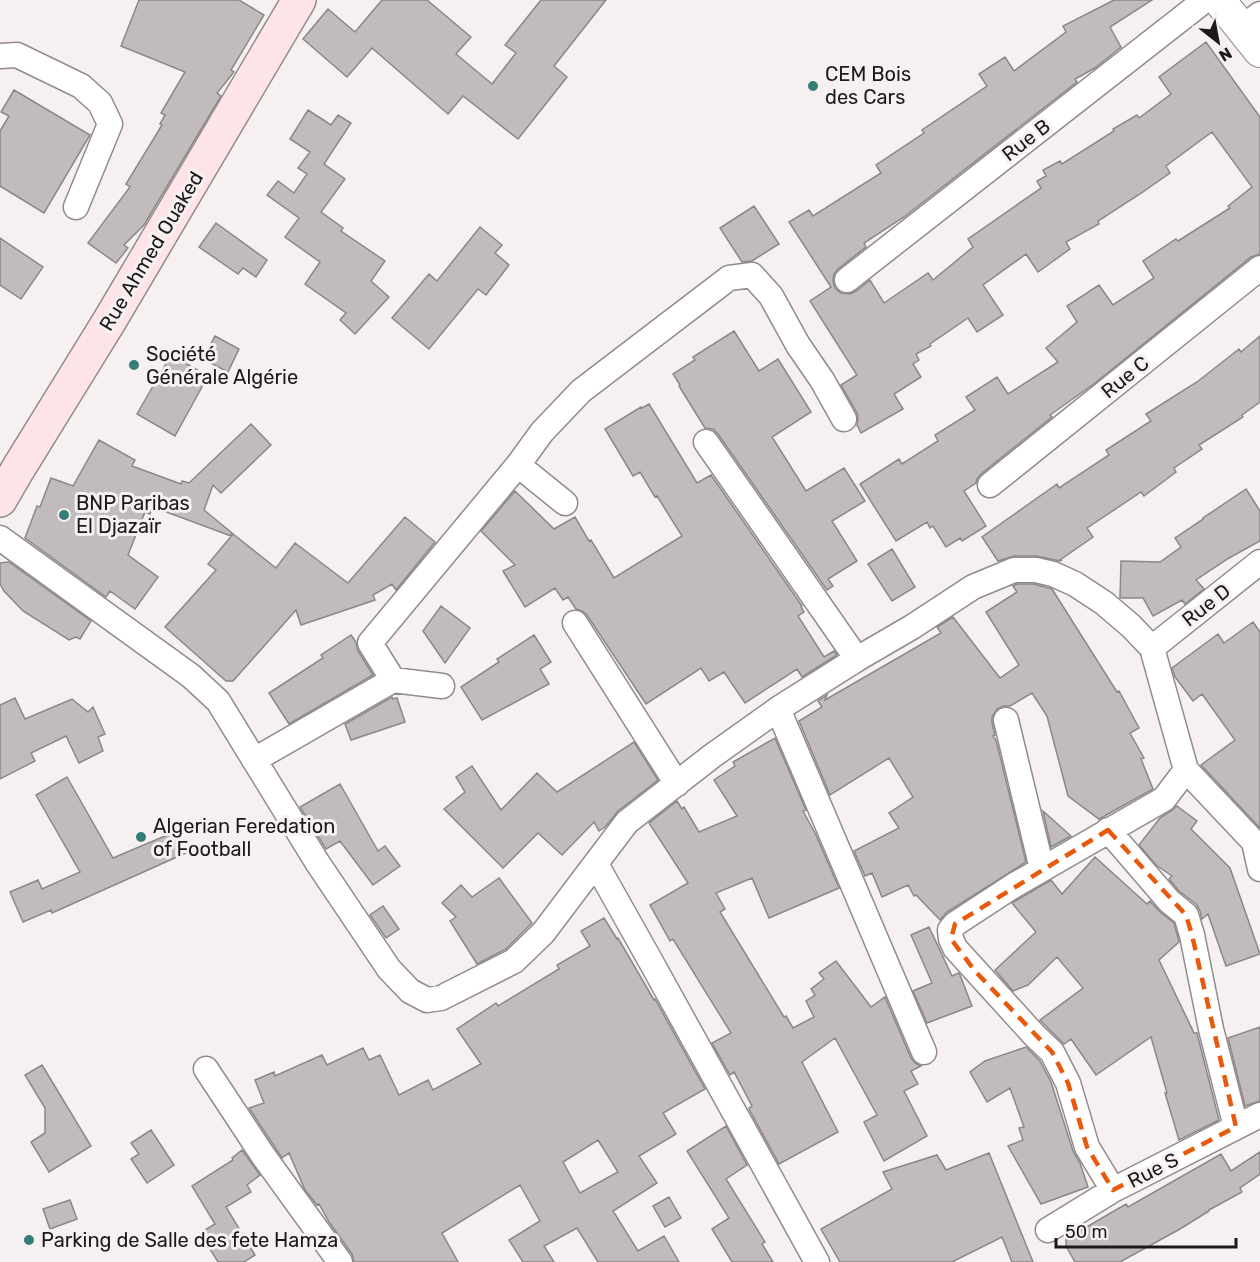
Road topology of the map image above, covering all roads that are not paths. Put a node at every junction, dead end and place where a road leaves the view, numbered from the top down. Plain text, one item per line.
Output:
1 (299, 0) edge
2 (1205, 0) edge
3 (1219, 0) edge
4 (1254, 31) edge
5 (0, 56) edge
6 (76, 207) dead end
7 (1260, 268) edge
8 (847, 280) dead end
9 (844, 419) dead end
10 (706, 442) dead end
11 (518, 465) junction
12 (990, 485) dead end
13 (0, 500) edge
14 (565, 503) dead end
15 (0, 538) edge
16 (1260, 562) edge
17 (575, 623) dead end
18 (1152, 648) junction
19 (857, 659) junction
20 (393, 681) junction
21 (442, 687) dead end
22 (778, 709) junction
23 (1006, 720) dead end
24 (254, 760) junction
25 (1186, 770) junction
26 (677, 784) junction
27 (1108, 830) junction
28 (1257, 840) edge
29 (596, 864) junction
30 (1042, 869) junction
31 (1260, 869) edge
32 (924, 1052) dead end
33 (206, 1070) dead end
34 (1260, 1115) edge
35 (1236, 1127) junction
36 (1113, 1190) junction
37 (1048, 1230) dead end
38 (340, 1262) edge
39 (817, 1262) edge

1 - 13 main road, Rue Ahmed Ouaked
2 - 8 street, Rue B
3 - 4 street
5 - 6 street
7 - 12 street, Rue C
9 - 11 street
10 - 19 street
11 - 14 street
11 - 20 street
15 - 24 street
16 - 18 street, Rue D
17 - 26 street
18 - 19 street
18 - 25 street
19 - 22 street
20 - 21 street
20 - 24 street
22 - 26 street
22 - 32 street
23 - 30 street
24 - 29 street
25 - 27 street
25 - 28 street
26 - 29 street
27 - 30 street
27 - 35 street
28 - 31 street
29 - 39 street
30 - 36 street
33 - 38 street
34 - 35 street, Rue S
35 - 36 street, Rue S
36 - 37 street, Rue S

